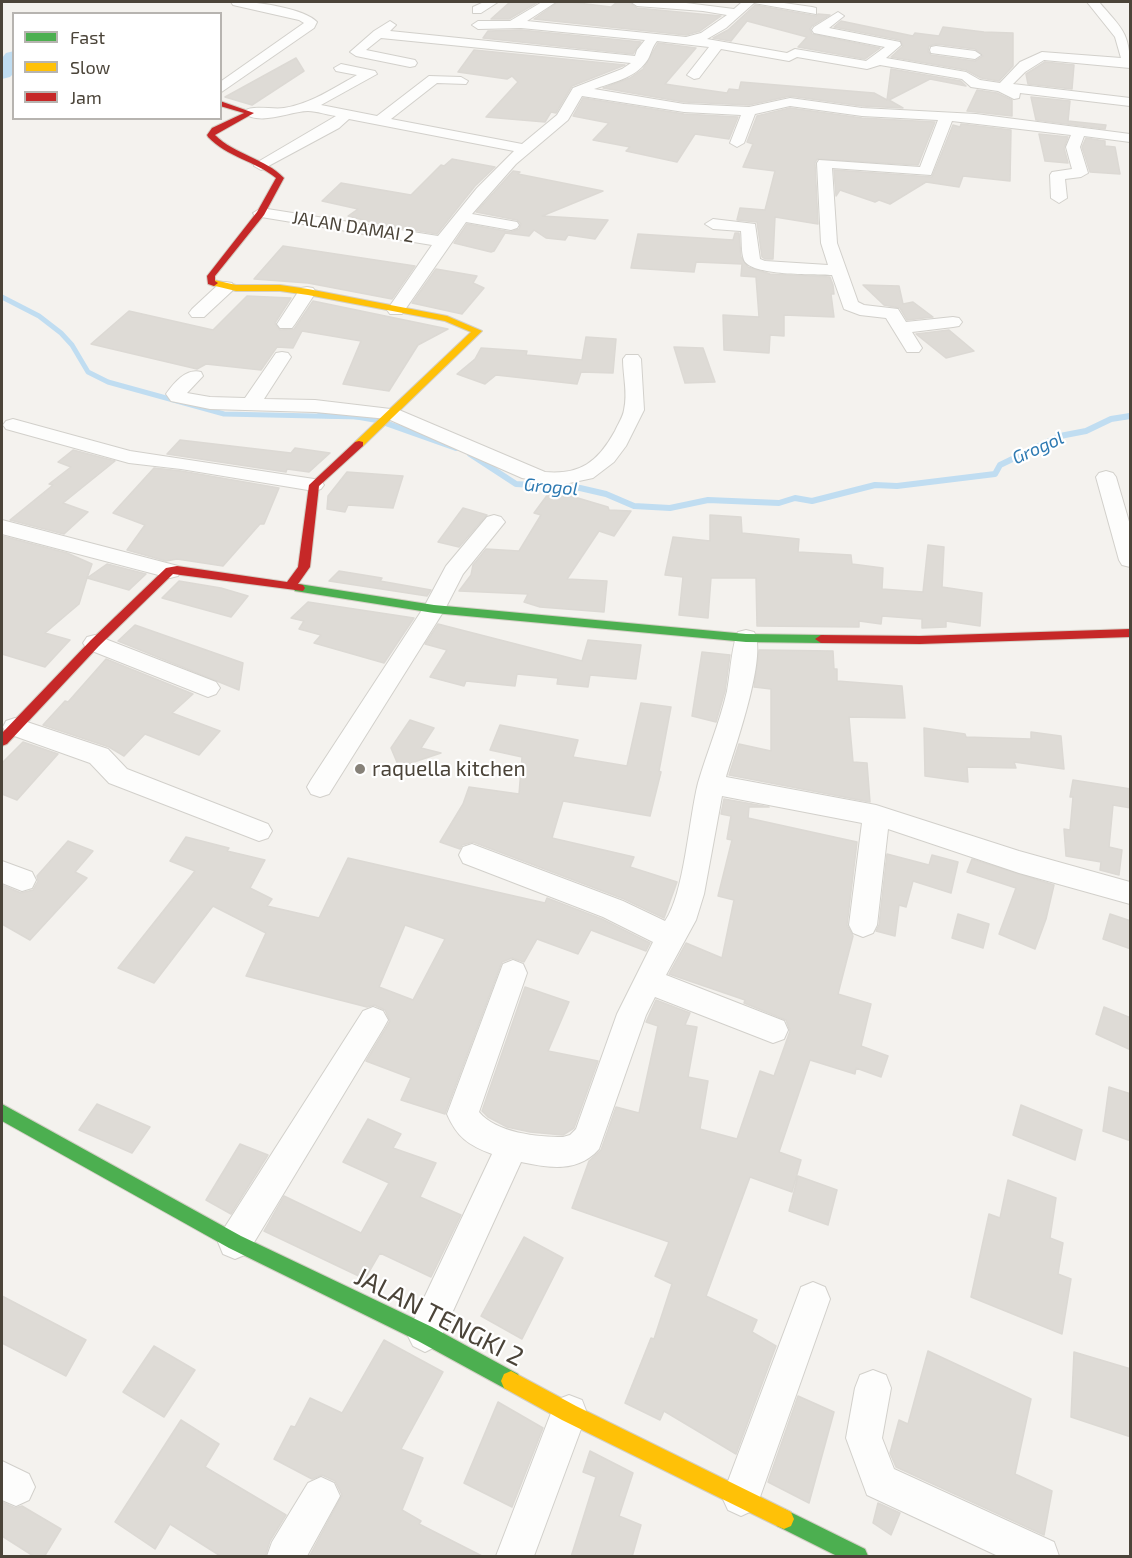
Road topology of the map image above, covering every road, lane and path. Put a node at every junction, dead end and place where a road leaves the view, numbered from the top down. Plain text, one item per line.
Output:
1 (237, 2) edge
2 (492, 2) edge
3 (550, 2) edge
4 (637, 2) edge
5 (749, 2) edge
6 (759, 2) edge
7 (1093, 2) edge
8 (301, 5) dead end
9 (477, 10) dead end
10 (812, 11) dead end
11 (287, 13) junction
12 (736, 13) junction
13 (838, 16) dead end
14 (395, 21) dead end
15 (1118, 21) edge
16 (513, 24) junction
17 (478, 25) dead end
18 (378, 34) junction
19 (654, 37) junction
20 (693, 40) junction
21 (979, 40) dead end
22 (717, 46) junction
23 (936, 50) dead end
24 (975, 55) junction
25 (641, 60) junction
26 (879, 61) junction
27 (410, 63) dead end
28 (1130, 63) edge
29 (341, 68) dead end
30 (694, 75) dead end
31 (966, 76) junction
32 (461, 81) dead end
33 (222, 88) edge
34 (1003, 88) junction
35 (578, 91) junction
36 (1131, 102) edge
37 (222, 103) edge
38 (309, 106) junction
39 (250, 111) junction
40 (749, 111) junction
41 (347, 114) junction
42 (946, 118) junction
43 (380, 120) junction
44 (1041, 127) junction
45 (1079, 132) junction
46 (1131, 138) edge
47 (737, 143) dead end
48 (525, 149) junction
49 (261, 166) junction
50 (1059, 198) dead end
51 (261, 213) junction
52 (463, 217) junction
53 (511, 225) dead end
54 (713, 225) dead end
55 (444, 242) junction
56 (840, 271) junction
57 (226, 286) junction
58 (314, 293) junction
59 (396, 310) junction
60 (198, 313) dead end
61 (953, 322) dead end
62 (286, 324) dead end
63 (901, 328) junction
64 (913, 348) dead end
65 (282, 357) dead end
66 (632, 359) dead end
67 (214, 373) dead end
68 (194, 376) dead end
69 (186, 399) junction
70 (251, 404) junction
71 (384, 421) junction
72 (13, 425) dead end
73 (1106, 477) dead end
74 (314, 485) junction
75 (494, 522) dead end
76 (2, 526) edge
77 (1126, 531) edge
78 (1131, 560) edge
79 (170, 571) junction
80 (291, 586) junction
81 (434, 609) junction
82 (1131, 633) edge
83 (746, 638) junction
84 (95, 643) junction
85 (208, 688) dead end
86 (8, 734) edge
87 (711, 784) junction
88 (320, 787) dead end
89 (876, 815) junction
90 (259, 831) dead end
91 (472, 855) dead end
92 (1131, 893) edge
93 (863, 925) dead end
94 (670, 937) junction
95 (513, 973) dead end
96 (648, 981) junction
97 (374, 1020) dead end
98 (773, 1030) dead end
99 (2, 1112) edge
100 (512, 1145) junction
101 (236, 1242) junction
102 (813, 1299) dead end
103 (425, 1334) junction
104 (873, 1388) dead end
105 (569, 1413) junction
106 (321, 1496) dead end
107 (741, 1497) junction
108 (286, 1557) edge
109 (515, 1557) edge
110 (858, 1557) edge
111 (1040, 1557) edge

1 - 11 street
2 - 9 street
3 - 16 street
4 - 12 street
5 - 12 street
6 - 10 street
7 - 15 street
8 - 11 street
11 - 33 street
12 - 20 street
13 - 26 street
14 - 18 street
15 - 28 street
16 - 17 street
16 - 19 street
18 - 25 street
18 - 27 street
19 - 20 street
19 - 25 street
20 - 22 street
21 - 24 street
22 - 26 street
22 - 30 street
23 - 24 street
24 - 31 street
25 - 35 street
26 - 31 street
28 - 34 street
29 - 38 street
31 - 34 street
32 - 43 street
34 - 36 street
34 - 44 street
35 - 40 street
35 - 48 street
37 - 39 street
38 - 39 street
38 - 41 street
39 - 49 street
40 - 42 street
40 - 47 street
41 - 43 street
41 - 49 street
42 - 44 street
42 - 56 street
43 - 48 street
44 - 45 street
45 - 46 street
45 - 50 street
48 - 52 street
49 - 51 street
51 - 55 street, JALAN DAMAI 2
51 - 57 street
52 - 53 street
52 - 55 street
54 - 56 street
55 - 59 street
56 - 63 street
57 - 58 street
57 - 60 street
58 - 59 street
58 - 62 street
59 - 71 street
61 - 63 street
63 - 64 street
65 - 70 street
66 - 71 street
67 - 69 street
68 - 69 street
69 - 70 street
70 - 71 street
71 - 74 street
72 - 74 street
73 - 77 street
74 - 80 street
75 - 81 street
76 - 79 street
77 - 78 street
79 - 80 street
79 - 84 street
80 - 81 street
81 - 83 street
81 - 88 street
82 - 83 street
83 - 87 street
84 - 85 street
84 - 86 street
86 - 90 street
87 - 89 street
87 - 94 street
89 - 92 street
89 - 93 street
91 - 94 street
94 - 96 street
95 - 100 street
96 - 98 street
96 - 100 street
97 - 101 street
99 - 101 street, JALAN TENGKI 2
100 - 103 street
101 - 103 street, JALAN TENGKI 2
102 - 107 street
103 - 105 street, JALAN TENGKI 2
104 - 111 street
105 - 107 street, JALAN TENGKI 2
105 - 109 street
106 - 108 street
107 - 110 street, JALAN TENGKI 2

